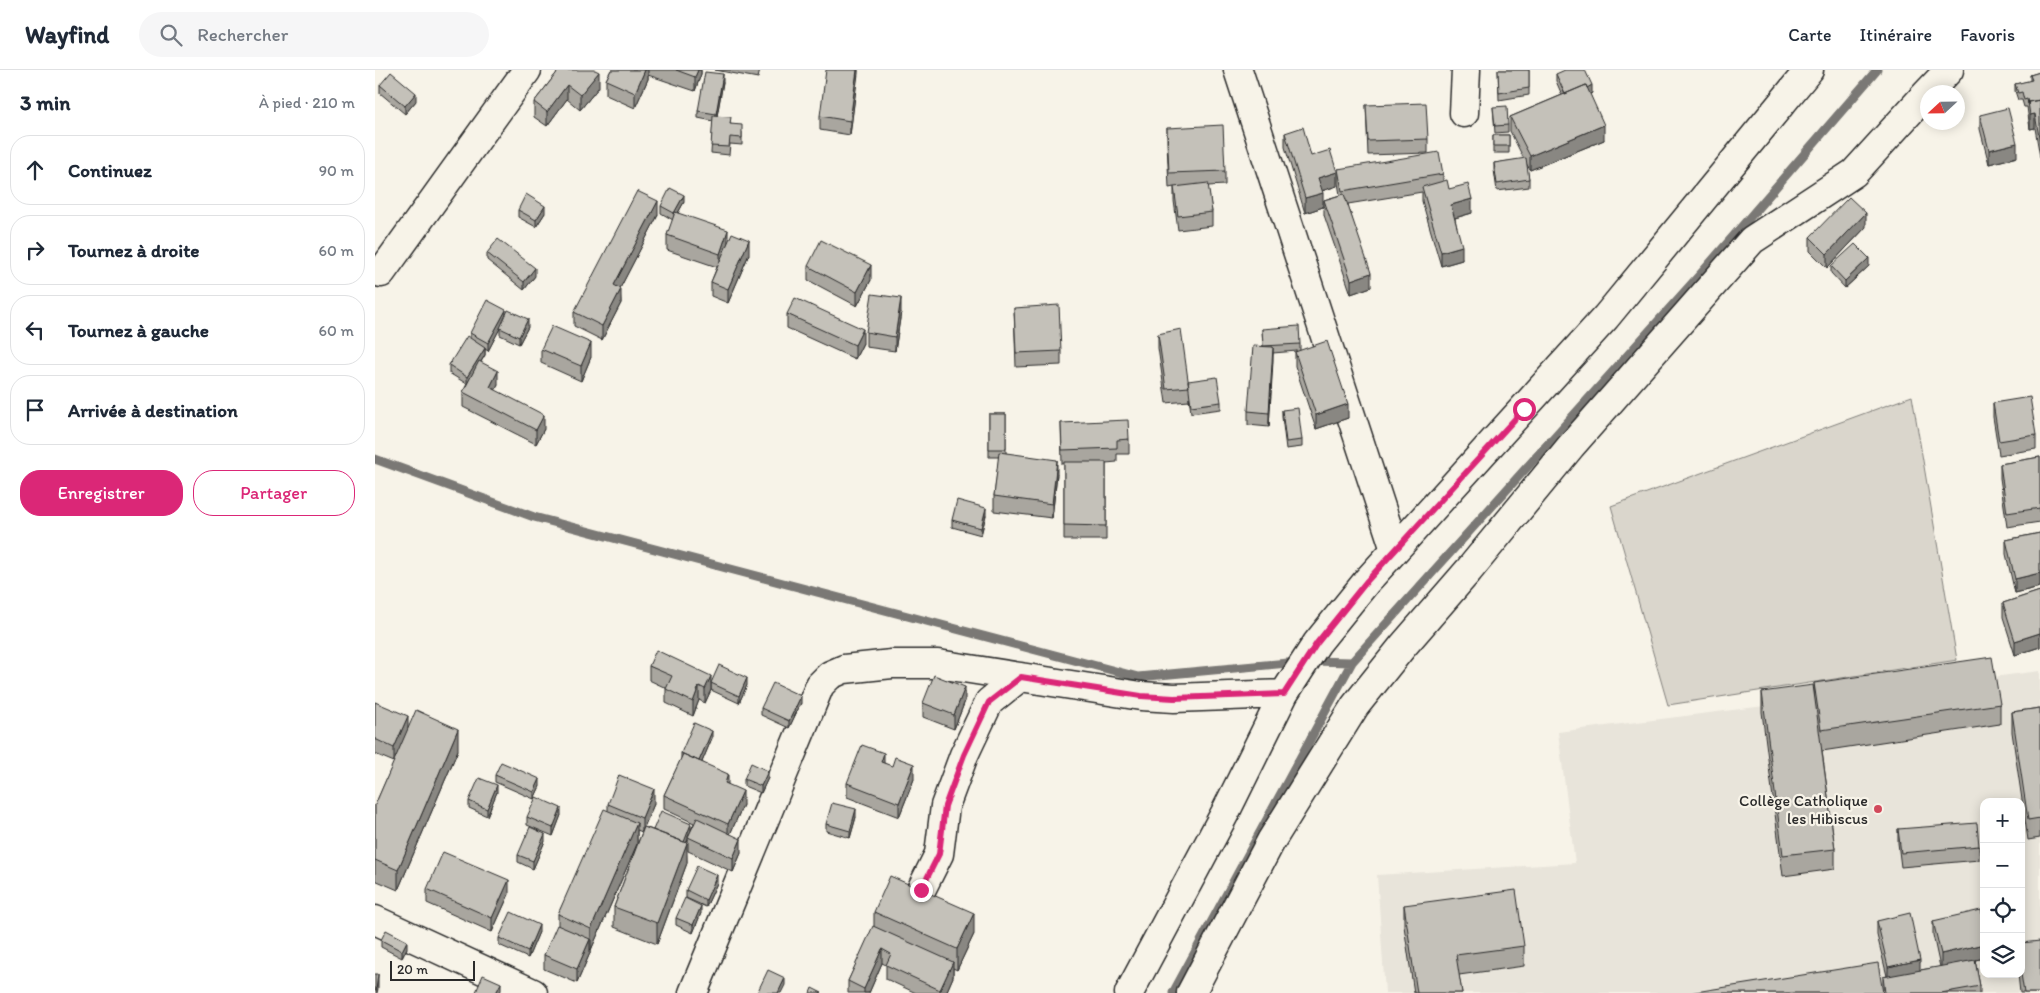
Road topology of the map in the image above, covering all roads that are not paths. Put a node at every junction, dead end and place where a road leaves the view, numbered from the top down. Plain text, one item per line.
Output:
1 (527, 70) edge
2 (1238, 70) edge
3 (1466, 70) edge
4 (1809, 70) edge
5 (1949, 70) edge
6 (1935, 85) edge
7 (1920, 102) edge
8 (1464, 113) dead end
9 (381, 273) dead end
10 (1395, 550) junction
11 (1021, 677) junction
12 (1291, 682) junction
13 (921, 890) edge
14 (375, 920) edge
15 (533, 993) edge
16 (693, 993) edge
17 (1129, 993) edge
18 (1191, 993) edge

1 - 9 street
2 - 10 street
3 - 8 street
4 - 10 street
5 - 6 street
7 - 18 street
10 - 12 street
11 - 12 street
11 - 13 street
11 - 16 street
12 - 17 street
14 - 15 street

